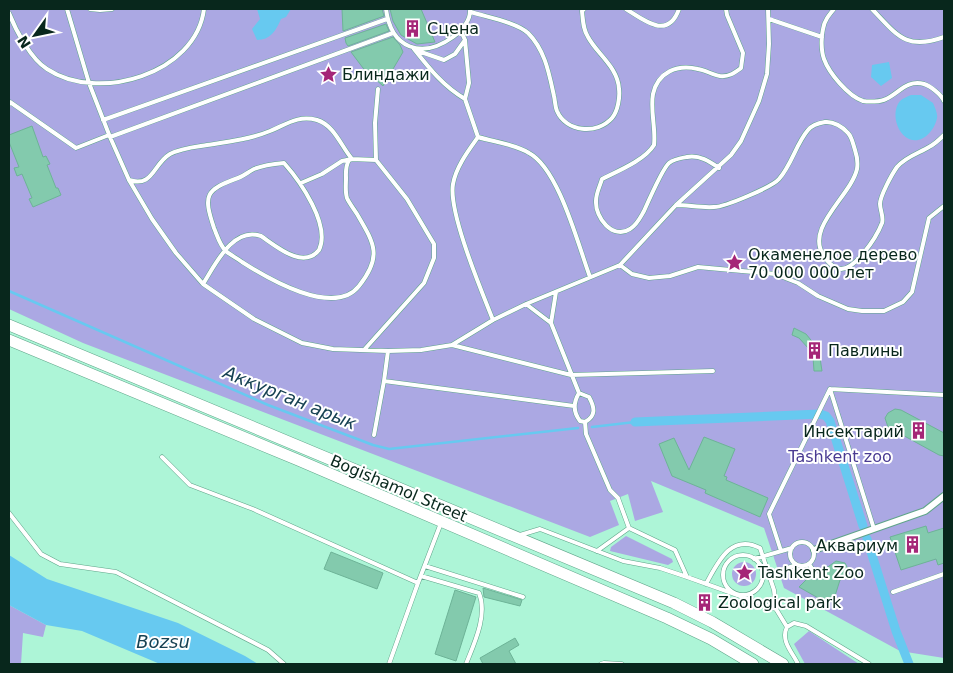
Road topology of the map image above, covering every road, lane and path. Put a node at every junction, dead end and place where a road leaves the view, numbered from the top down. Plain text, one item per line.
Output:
1 (67, 9) edge
2 (90, 9) edge
3 (112, 9) edge
4 (204, 9) edge
5 (386, 9) edge
6 (584, 9) edge
7 (626, 9) edge
8 (679, 9) edge
9 (726, 9) edge
10 (768, 9) edge
11 (834, 9) edge
12 (872, 9) edge
13 (470, 10) edge
14 (9, 13) edge
15 (387, 18) junction
16 (769, 19) junction
17 (461, 31) junction
18 (393, 33) junction
19 (822, 37) junction
20 (944, 37) edge
21 (465, 40) junction
22 (414, 49) junction
23 (89, 83) junction
24 (378, 89) dead end
25 (465, 99) junction
26 (944, 100) edge
27 (9, 103) edge
28 (103, 120) junction
29 (944, 135) edge
30 (109, 136) junction
31 (478, 137) junction
32 (352, 159) junction
33 (376, 160) junction
34 (719, 168) junction
35 (129, 180) junction
36 (301, 183) junction
37 (676, 204) junction
38 (944, 206) edge
39 (225, 251) junction
40 (620, 265) junction
41 (590, 277) junction
42 (203, 284) junction
43 (556, 292) junction
44 (526, 304) junction
45 (493, 320) junction
46 (551, 323) junction
47 (9, 325) edge
48 (9, 340) edge
49 (452, 345) junction
50 (364, 350) junction
51 (388, 351) junction
52 (109, 367) junction
53 (712, 371) dead end
54 (571, 375) junction
55 (104, 380) junction
56 (384, 381) junction
57 (830, 389) junction
58 (579, 393) junction
59 (944, 395) edge
60 (574, 406) junction
61 (585, 422) junction
62 (374, 435) dead end
63 (304, 448) junction
64 (162, 457) dead end
65 (298, 460) junction
66 (944, 496) edge
67 (9, 513) edge
68 (442, 521) junction
69 (629, 528) junction
70 (874, 529) junction
71 (514, 536) junction
72 (792, 548) junction
73 (814, 550) junction
74 (597, 551) junction
75 (782, 551) junction
76 (763, 556) junction
77 (754, 559) junction
78 (808, 564) junction
79 (797, 565) junction
80 (425, 566) junction
81 (761, 569) junction
82 (768, 574) junction
83 (944, 574) edge
84 (421, 576) junction
85 (817, 576) dead end
86 (687, 577) junction
87 (418, 583) junction
88 (706, 584) junction
89 (893, 592) dead end
90 (736, 594) junction
91 (523, 597) dead end
92 (776, 609) junction
93 (787, 627) junction
94 (284, 664) edge
95 (389, 664) edge
96 (466, 664) edge
97 (601, 664) edge
98 (622, 664) edge
99 (753, 664) edge
100 (783, 664) edge
101 (798, 664) edge
102 (869, 664) edge

1 - 23 lane
2 - 3 lane
4 - 23 lane
5 - 15 lane
6 - 13 lane
7 - 8 lane
9 - 34 lane
10 - 16 lane
11 - 19 lane
12 - 20 lane
13 - 17 lane
14 - 23 lane
15 - 18 lane
15 - 28 lane
16 - 19 lane
16 - 34 lane
17 - 21 lane
17 - 22 lane
18 - 22 lane
18 - 30 lane
19 - 26 lane
21 - 22 lane
21 - 25 lane
22 - 25 lane
23 - 28 lane
24 - 33 lane
25 - 31 lane
27 - 30 lane
28 - 30 lane
29 - 37 lane
30 - 35 lane
31 - 41 lane
31 - 45 lane
32 - 33 lane
32 - 35 lane
32 - 36 lane
32 - 39 lane
33 - 50 lane
34 - 37 lane
35 - 42 lane
36 - 39 lane
36 - 39 lane
37 - 40 lane
38 - 40 lane
39 - 42 lane
40 - 41 lane
41 - 43 lane
42 - 50 lane
43 - 44 lane
43 - 46 lane
44 - 45 lane
44 - 46 lane
45 - 49 lane
46 - 54 lane
47 - 52 main road, Bogishamol Street
48 - 55 main road, Bogishamol Street
49 - 51 lane
49 - 54 lane
50 - 51 lane
51 - 56 lane
52 - 55 main road
52 - 63 main road, Bogishamol Street
53 - 54 lane
54 - 58 lane
55 - 65 main road, Bogishamol Street
56 - 60 lane
56 - 62 lane
57 - 59 lane
57 - 70 lane
57 - 75 lane
58 - 60 lane
58 - 61 lane
60 - 61 lane
61 - 69 lane
63 - 65 main road
63 - 71 main road, Bogishamol Street
64 - 87 lane
65 - 68 main road, Bogishamol Street
66 - 70 street
67 - 94 lane
68 - 80 lane
68 - 99 main road, Bogishamol Street
69 - 74 lane
69 - 86 lane
70 - 73 street
71 - 74 lane
71 - 100 main road, Bogishamol Street
72 - 73 lane
72 - 75 lane
72 - 79 lane
73 - 78 lane
74 - 86 lane
75 - 76 lane
76 - 77 lane
76 - 82 lane
76 - 88 lane
77 - 81 lane
77 - 90 lane
78 - 79 lane
78 - 85 lane
79 - 82 lane
80 - 84 lane
80 - 91 lane
81 - 82 lane
81 - 90 lane
82 - 92 lane
83 - 89 lane
84 - 87 lane
84 - 96 lane
86 - 88 lane
87 - 95 lane
88 - 90 lane
90 - 92 lane
92 - 93 lane
93 - 101 lane
93 - 102 lane
97 - 98 lane

